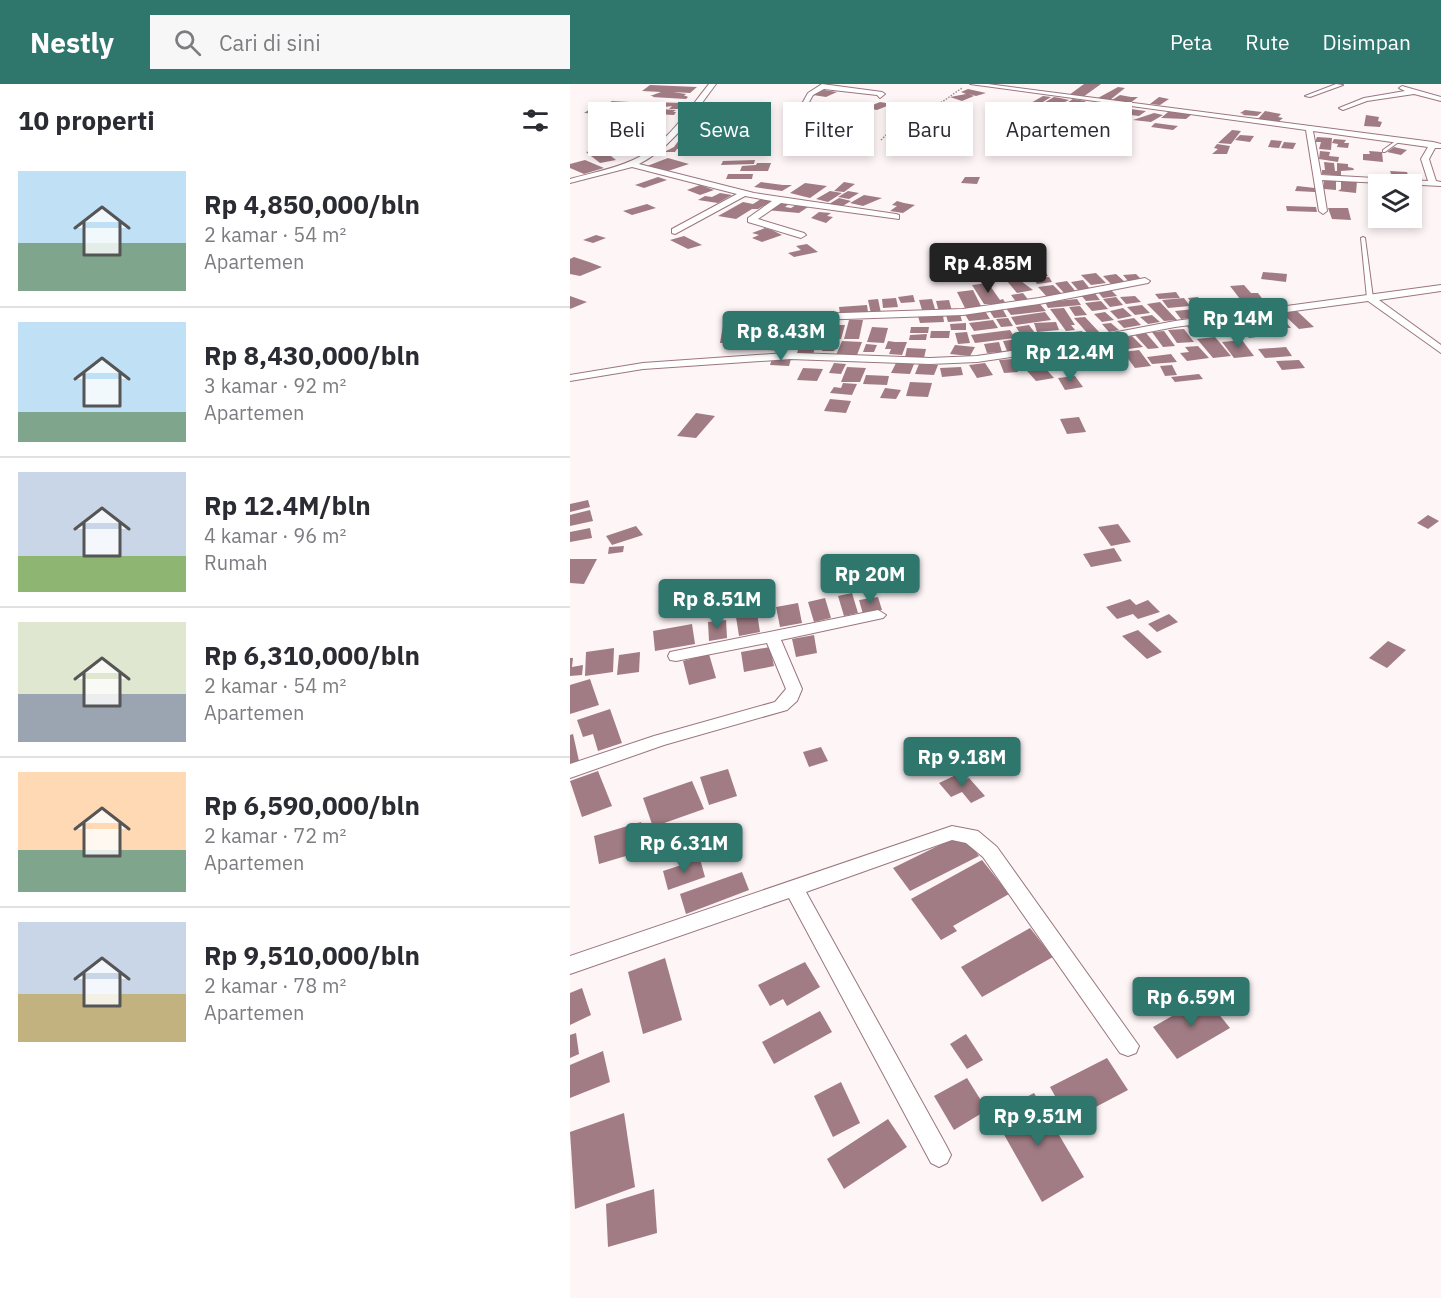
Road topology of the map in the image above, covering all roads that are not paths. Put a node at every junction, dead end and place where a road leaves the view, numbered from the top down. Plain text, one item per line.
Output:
1 (713, 84) edge
2 (973, 84) edge
3 (1391, 84) edge
4 (824, 85) edge
5 (1342, 85) edge
6 (1412, 92) junction
7 (880, 96) dead end
8 (1308, 96) dead end
9 (1441, 99) edge
10 (805, 102) edge
11 (1343, 108) dead end
12 (1309, 129) junction
13 (1398, 141) junction
14 (1437, 145) edge
15 (1384, 151) dead end
16 (631, 164) junction
17 (1317, 177) junction
18 (570, 181) edge
19 (1437, 184) edge
20 (745, 193) junction
21 (779, 200) junction
22 (1323, 211) dead end
23 (896, 217) dead end
24 (675, 231) dead end
25 (801, 235) dead end
26 (1364, 238) dead end
27 (1146, 280) dead end
28 (1441, 288) edge
29 (1370, 298) junction
30 (1441, 350) edge
31 (790, 356) junction
32 (570, 378) edge
33 (878, 615) dead end
34 (772, 636) junction
35 (676, 656) dead end
36 (570, 771) edge
37 (794, 888) junction
38 (570, 965) edge
39 (1128, 1046) dead end
40 (939, 1155) dead end

1 - 16 street
2 - 12 street
3 - 6 street
4 - 7 street
4 - 10 street
5 - 8 street
6 - 9 street
6 - 11 street
12 - 13 street
12 - 17 street
13 - 14 street
13 - 15 lane
14 - 19 street
16 - 18 street
16 - 20 street
17 - 19 street
17 - 22 street
20 - 21 street
20 - 24 street
21 - 23 street
21 - 25 street
26 - 29 lane
27 - 31 street
28 - 29 street
29 - 30 street
29 - 31 street
31 - 32 street
33 - 34 street
34 - 35 street
34 - 36 street
37 - 38 street
37 - 39 street
37 - 40 street

